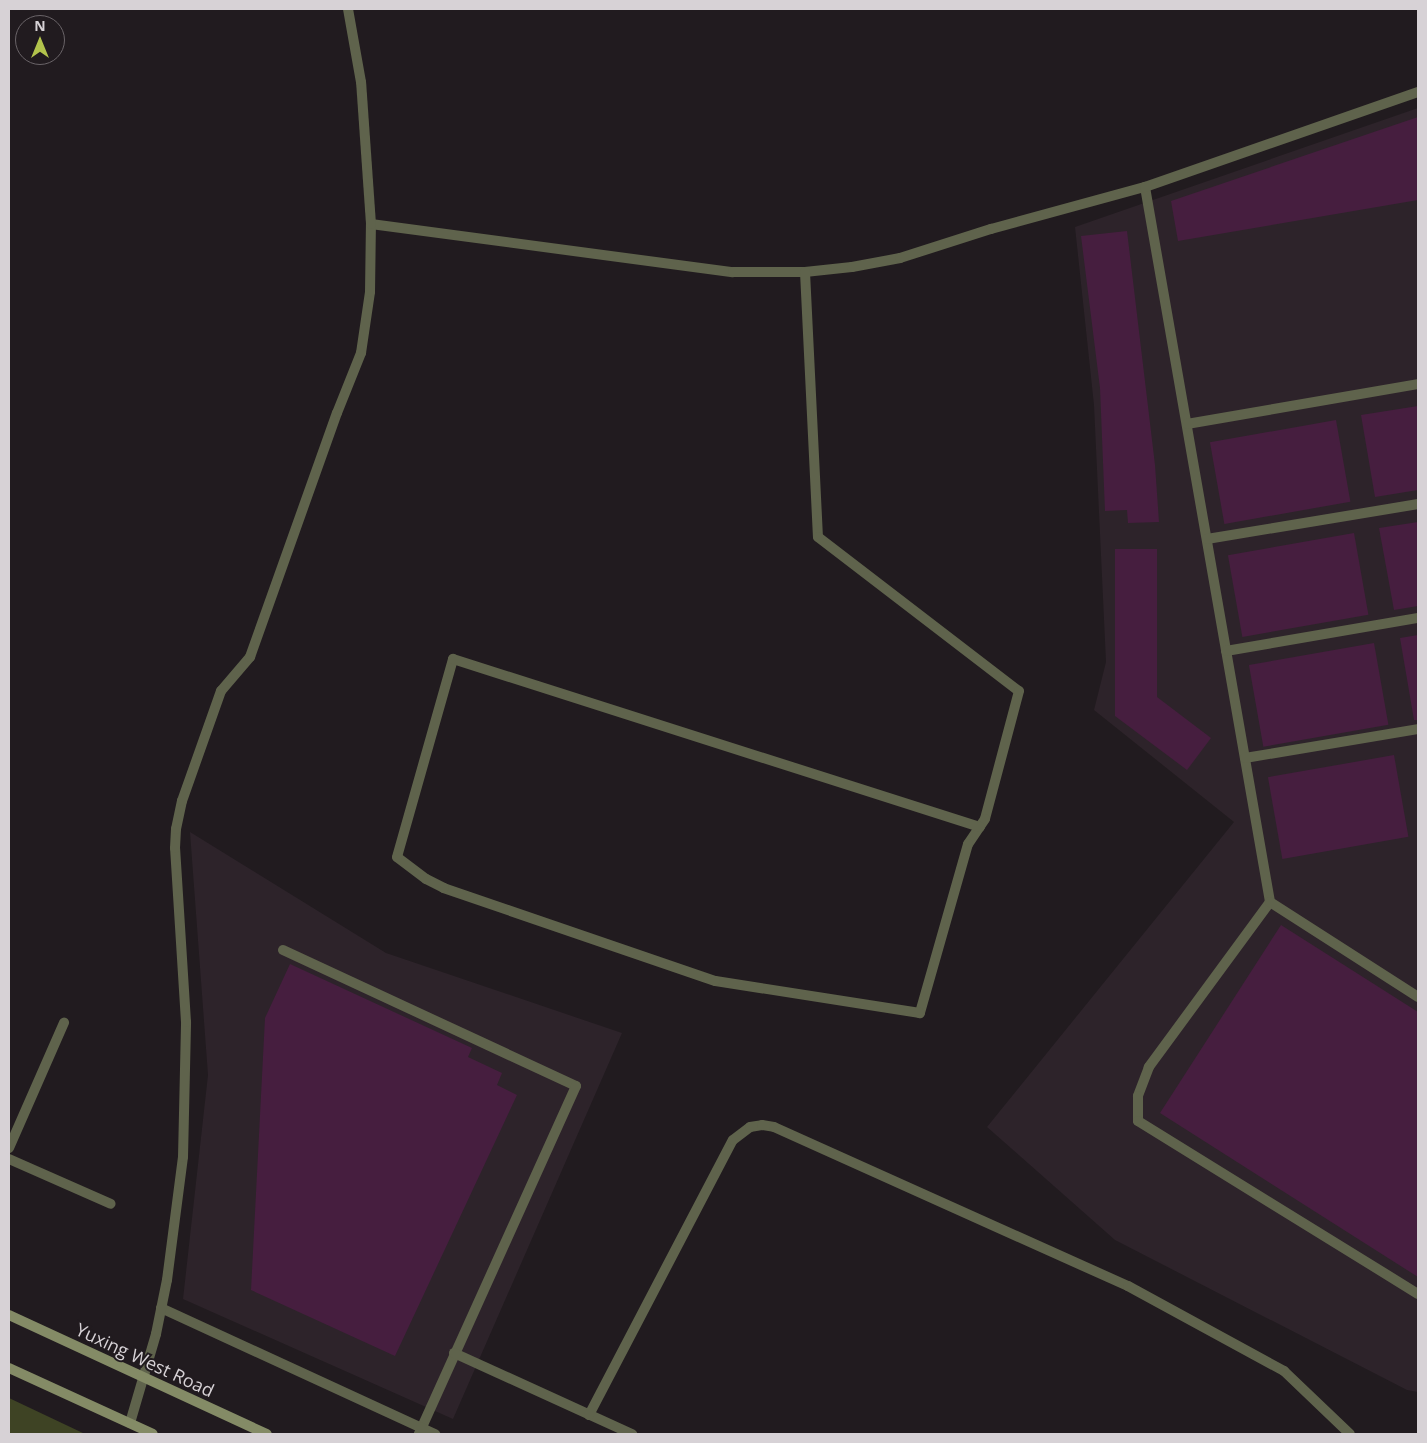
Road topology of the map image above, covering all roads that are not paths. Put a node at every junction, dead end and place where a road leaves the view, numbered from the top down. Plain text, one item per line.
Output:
1 (348, 9) edge
2 (1418, 92) edge
3 (1146, 187) junction
4 (371, 224) junction
5 (805, 272) junction
6 (1418, 384) edge
7 (1187, 424) junction
8 (1418, 504) edge
9 (1207, 540) junction
10 (1418, 618) edge
11 (1226, 651) junction
12 (1418, 729) edge
13 (1245, 758) junction
14 (980, 827) junction
15 (1270, 902) junction
16 (283, 950) dead end
17 (1418, 998) edge
18 (64, 1023) dead end
19 (9, 1148) edge
20 (9, 1159) edge
21 (111, 1204) dead end
22 (1418, 1294) edge
23 (161, 1308) junction
24 (9, 1315) edge
25 (454, 1353) junction
26 (9, 1368) edge
27 (144, 1377) junction
28 (589, 1415) junction
29 (130, 1423) junction
30 (421, 1431) edge
31 (153, 1434) edge
32 (267, 1434) edge
33 (435, 1434) edge
34 (632, 1434) edge
35 (1350, 1434) edge

1 - 4 street
2 - 3 street
3 - 5 street
3 - 7 street
4 - 5 street
4 - 23 street
5 - 14 street
6 - 7 street
7 - 9 street
8 - 9 street
9 - 11 street
10 - 11 street
11 - 13 street
12 - 13 street
13 - 15 street
14 - 14 street
15 - 17 street
15 - 22 street
16 - 25 street
18 - 19 street
20 - 21 street
23 - 27 street
23 - 30 street
24 - 27 main road, Yuxing West Road
25 - 28 street
25 - 30 street
26 - 29 main road
27 - 29 street
27 - 32 main road, Yuxing West Road
28 - 34 street
28 - 35 street
29 - 31 main road
30 - 33 street

